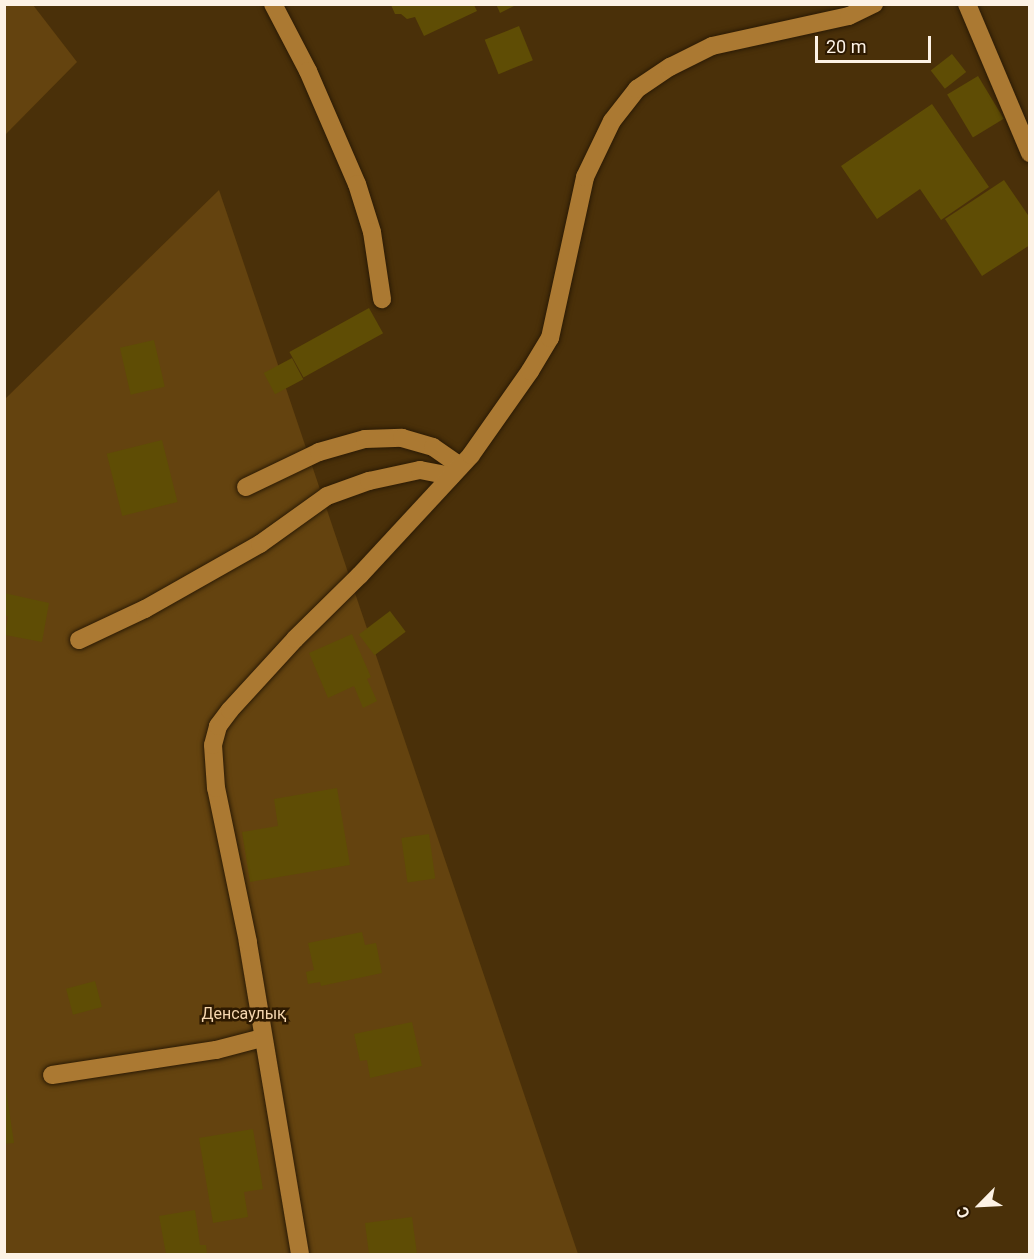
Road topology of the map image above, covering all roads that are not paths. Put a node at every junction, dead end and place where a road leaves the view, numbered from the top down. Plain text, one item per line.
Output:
1 (874, 4) edge
2 (967, 4) edge
3 (273, 5) edge
4 (1029, 153) edge
5 (382, 299) dead end
6 (456, 471) junction
7 (246, 487) dead end
8 (79, 640) dead end
9 (262, 1038) junction
10 (52, 1075) dead end
11 (300, 1254) edge

1 - 6 street
2 - 4 street
3 - 5 street
6 - 7 street
6 - 8 street
6 - 9 street
9 - 10 street
9 - 11 street

